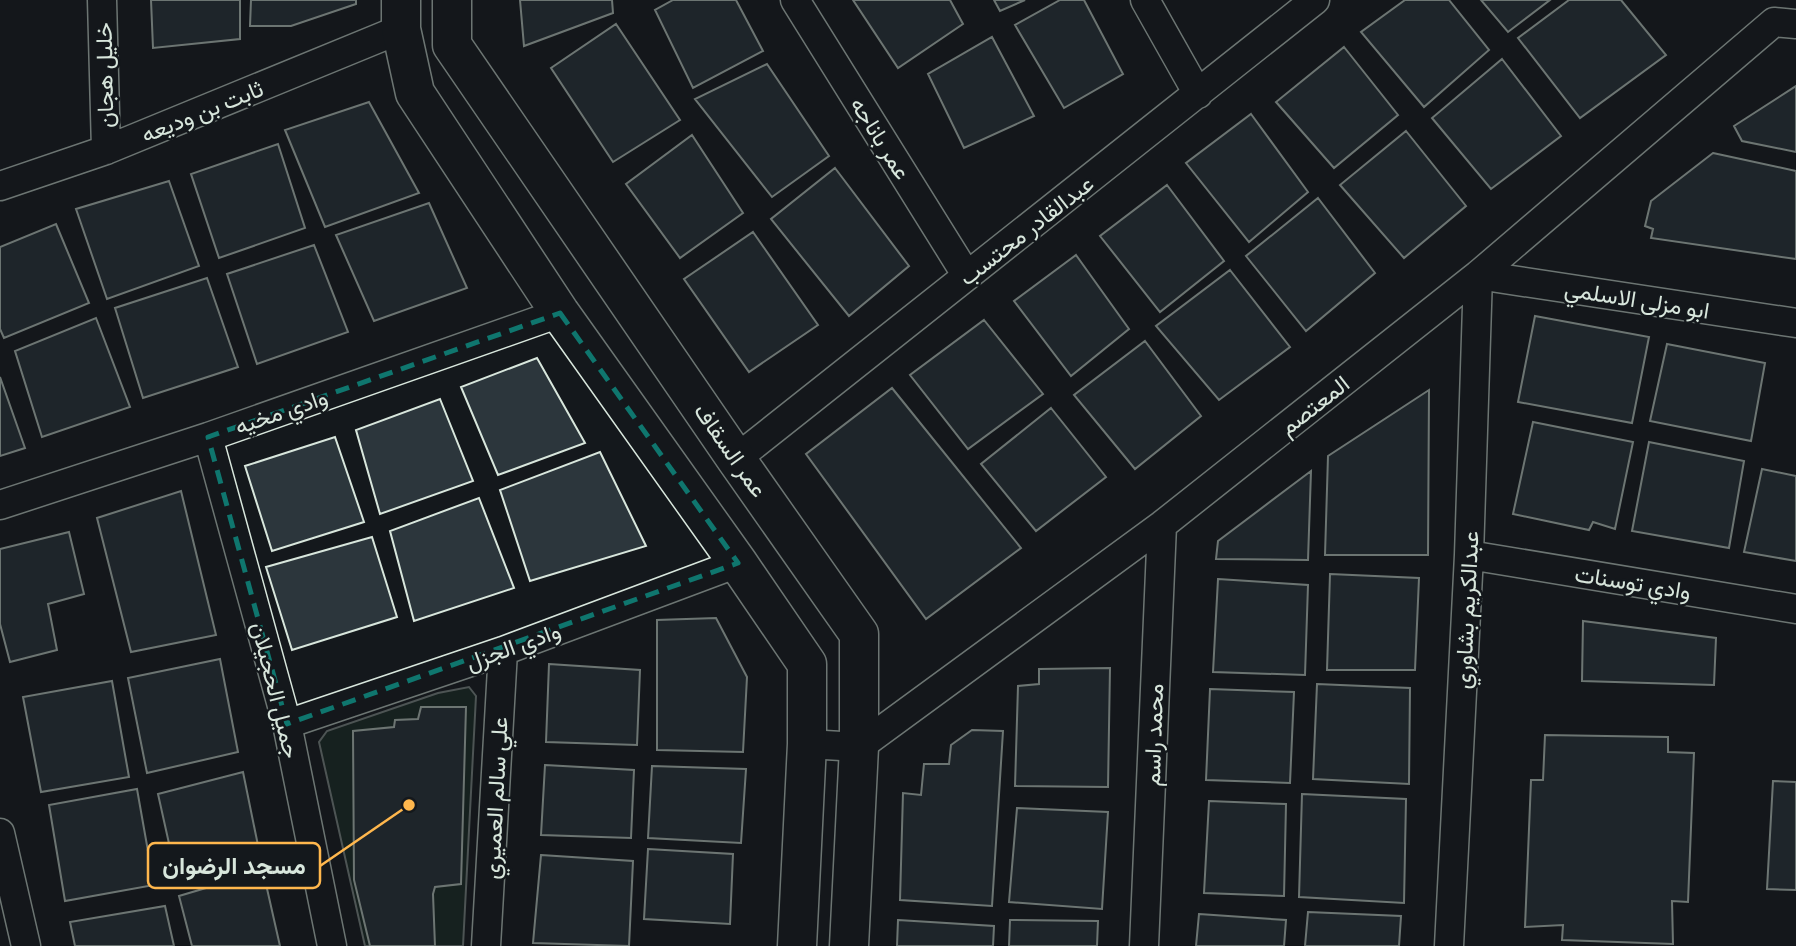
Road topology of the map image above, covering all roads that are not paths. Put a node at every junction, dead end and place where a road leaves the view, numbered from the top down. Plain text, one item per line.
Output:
1 (102, 0) edge
2 (452, 0) edge
3 (795, 0) edge
4 (1145, 0) edge
5 (1315, 0) edge
6 (401, 15) edge
7 (1781, 16) edge
8 (1198, 94) junction
9 (106, 150) junction
10 (0, 186) edge
11 (1478, 275) junction
12 (967, 276) junction
13 (560, 313) junction
14 (1796, 323) edge
15 (208, 437) junction
16 (736, 459) junction
17 (0, 505) edge
18 (1162, 525) junction
19 (1469, 555) junction
20 (738, 564) junction
21 (1796, 609) edge
22 (503, 651) junction
23 (287, 724) junction
24 (807, 744) junction
25 (859, 747) junction
26 (0, 833) edge
27 (26, 946) edge
28 (332, 946) edge
29 (486, 946) edge
30 (797, 946) edge
31 (849, 946) edge
32 (1144, 946) edge
33 (1449, 946) edge

1 - 9 street, خليل هجان
2 - 16 street, عمر السقاف
3 - 12 street, عمر باناجه
4 - 8 street
5 - 8 street, عبدالقادر محتسب
6 - 9 street, ثابت بن وديعه
6 - 13 street
7 - 11 street, المعتصم
8 - 12 street, عبدالقادر محتسب
9 - 10 street, ثابت بن وديعه
11 - 14 street, ابو مزلى الاسلمي
11 - 18 street, المعتصم
11 - 19 street, عبدالكريم بشاوري
12 - 16 street, عبدالقادر محتسب
13 - 15 street, وادي مخيه
13 - 20 street
15 - 17 street, وادي مخيه
15 - 23 street, جميل الحجيلان
16 - 25 street, عمر السقاف
18 - 25 street, المعتصم
18 - 32 street, محمد راسم
19 - 21 street, وادي توسنات
19 - 33 street, عبدالكريم بشاوري
20 - 22 street, وادي الجزل
20 - 24 street
22 - 23 street, وادي الجزل
22 - 29 street, علي سالم العميري
23 - 28 street, جميل الحجيلان
24 - 25 street
24 - 30 street
25 - 31 street, عمر السقاف
26 - 27 street

